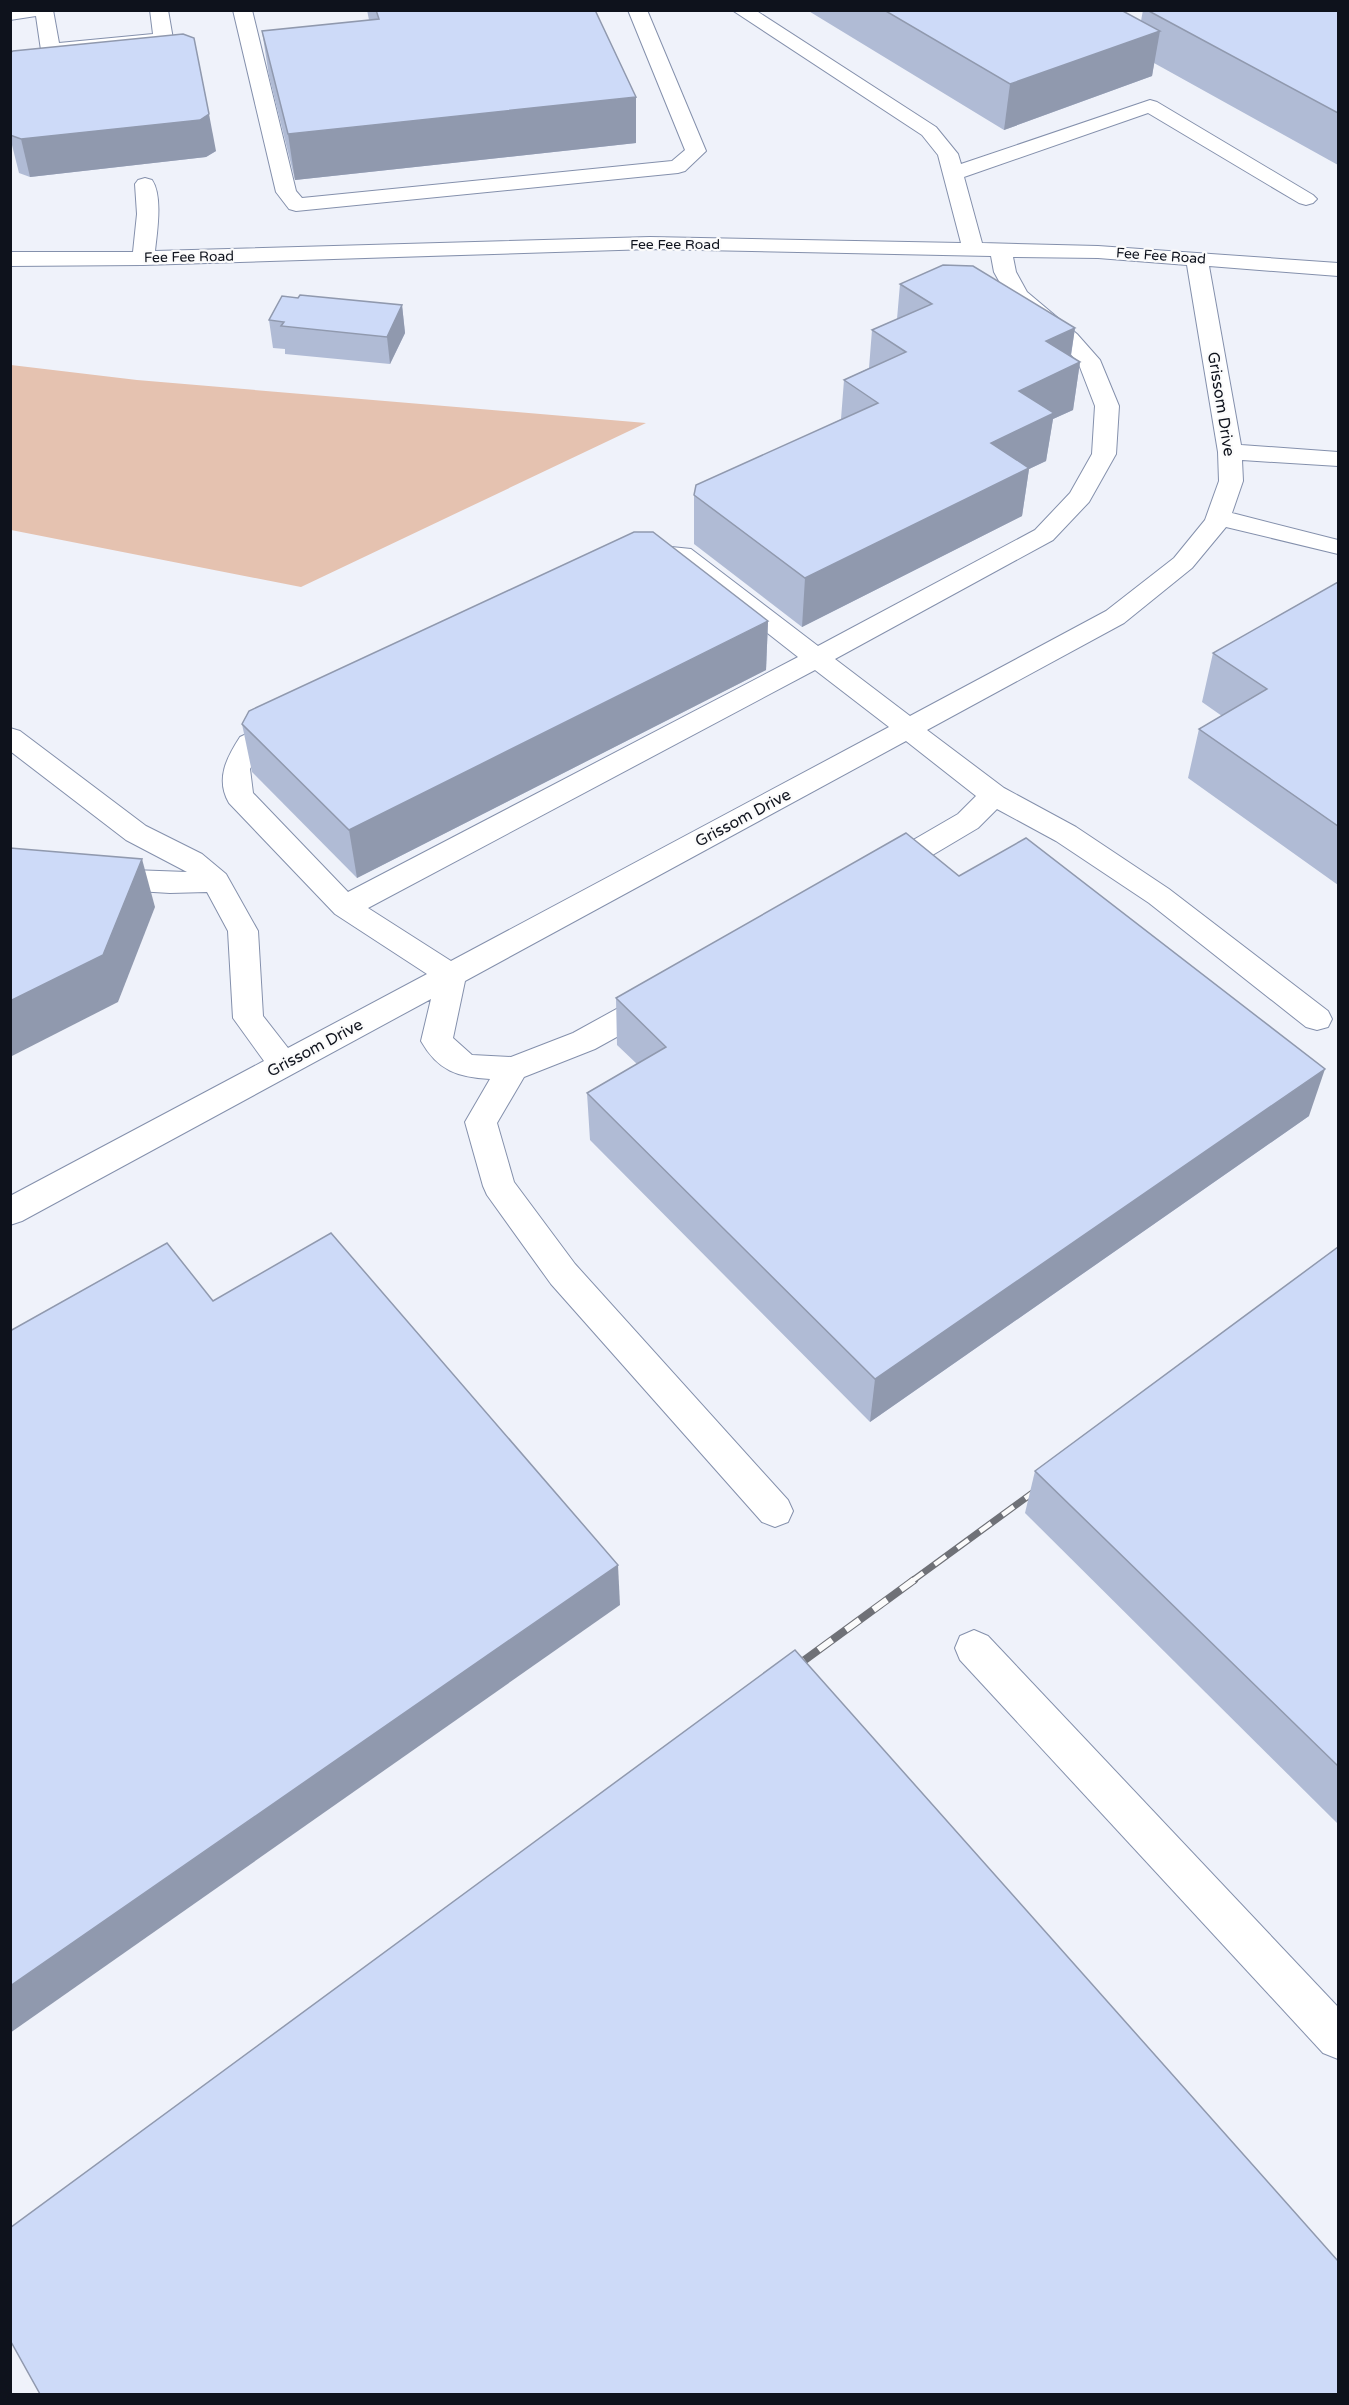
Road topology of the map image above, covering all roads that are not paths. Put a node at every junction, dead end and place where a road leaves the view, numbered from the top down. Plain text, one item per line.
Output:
1 (42, 10) edge
2 (159, 10) edge
3 (242, 10) edge
4 (637, 10) edge
5 (741, 10) edge
6 (10, 14) edge
7 (953, 174) junction
8 (145, 184) dead end
9 (1305, 199) dead end
10 (973, 248) junction
11 (1000, 249) junction
12 (143, 258) junction
13 (1197, 258) junction
14 (10, 259) edge
15 (1338, 269) edge
16 (1230, 452) junction
17 (1338, 459) edge
18 (1217, 517) junction
19 (1338, 547) edge
20 (817, 658) junction
21 (908, 729) junction
22 (10, 736) edge
23 (994, 795) junction
24 (81, 878) edge
25 (216, 880) junction
26 (345, 907) junction
27 (451, 975) junction
28 (1317, 1019) dead end
29 (285, 1065) junction
30 (513, 1069) junction
31 (10, 1212) edge
32 (775, 1512) dead end
33 (974, 1648) dead end
34 (1338, 2038) edge

1 - 2 street
1 - 6 street
3 - 4 street
5 - 7 street
7 - 9 street
7 - 10 street
8 - 12 street
10 - 11 street, Fee Fee Road
10 - 12 street, Fee Fee Road
11 - 13 street, Fee Fee Road
11 - 20 street
12 - 14 street, Fee Fee Road
13 - 15 street, Fee Fee Road
13 - 16 street, Grissom Drive
16 - 17 street
16 - 18 street, Grissom Drive
18 - 19 street
18 - 21 street, Grissom Drive
20 - 21 street
20 - 26 street
20 - 26 street
21 - 23 street
21 - 27 street, Grissom Drive
22 - 25 street
23 - 28 street
23 - 30 street
24 - 25 street
25 - 29 street
26 - 27 street
27 - 29 street, Grissom Drive
27 - 30 street
29 - 31 street, Grissom Drive
30 - 32 street
33 - 34 street

